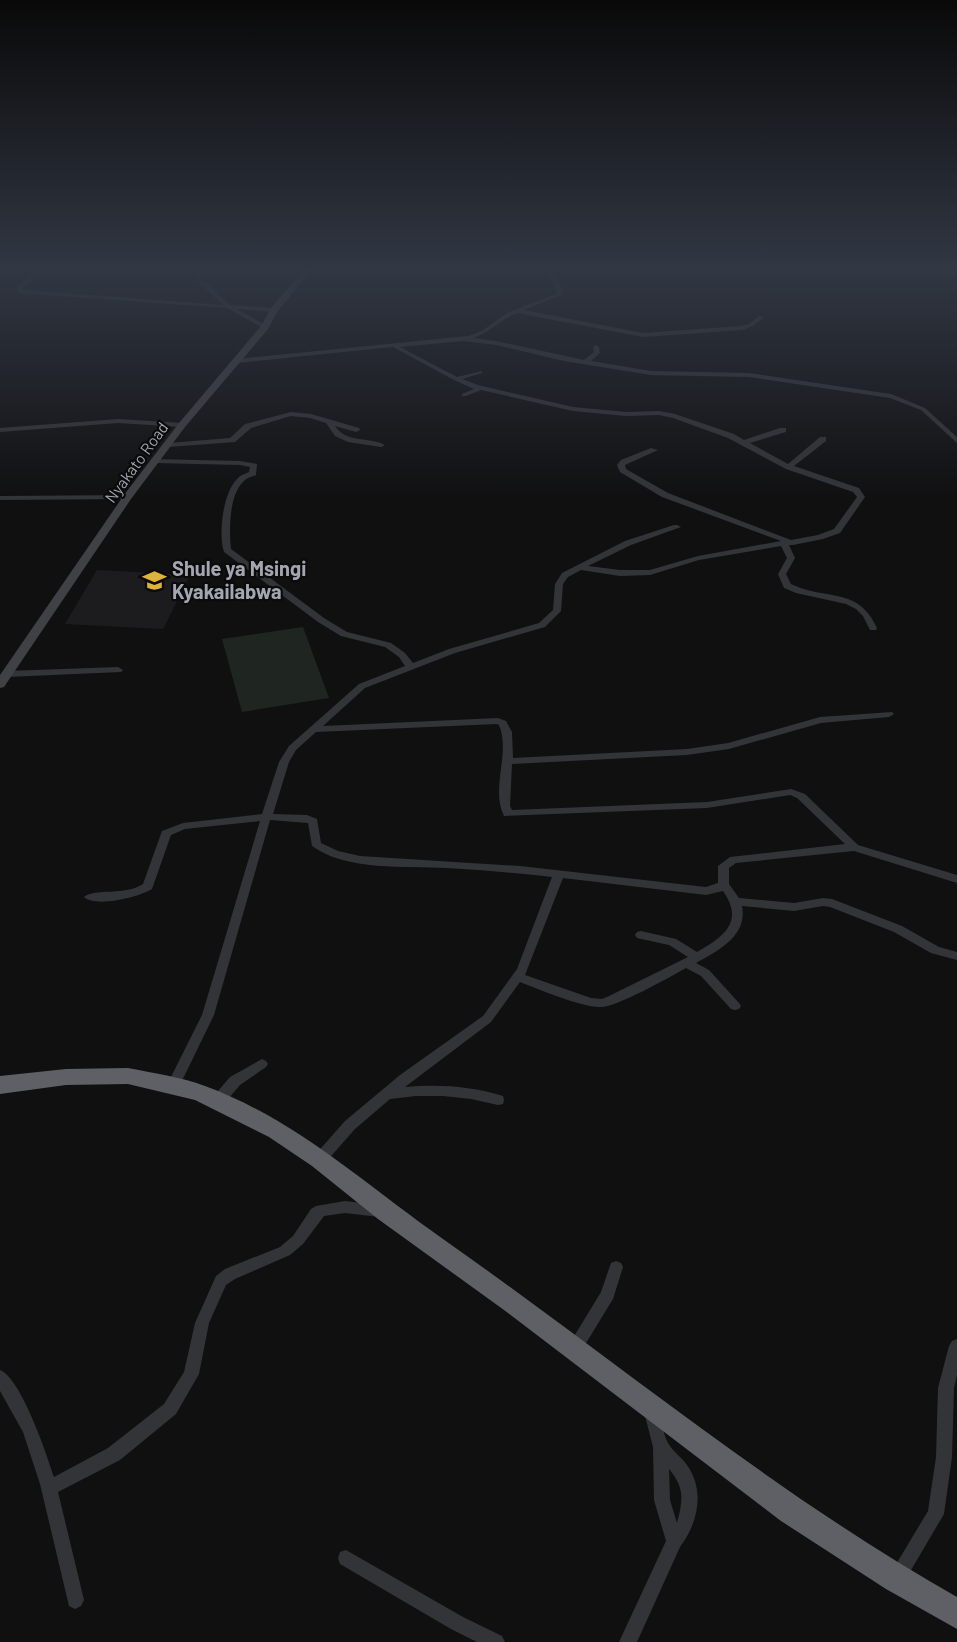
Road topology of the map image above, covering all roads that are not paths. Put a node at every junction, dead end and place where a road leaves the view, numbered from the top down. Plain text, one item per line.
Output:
1 (250, 345) edge
2 (416, 345) edge
3 (504, 345) edge
4 (396, 347) junction
5 (596, 347) dead end
6 (237, 361) junction
7 (586, 362) junction
8 (480, 372) dead end
9 (456, 379) junction
10 (481, 388) junction
11 (464, 395) dead end
12 (613, 402) dead end
13 (603, 412) junction
14 (329, 421) junction
15 (182, 425) junction
16 (0, 430) edge
17 (356, 430) dead end
18 (783, 430) dead end
19 (823, 439) dead end
20 (957, 441) edge
21 (743, 443) junction
22 (170, 445) junction
23 (381, 446) dead end
24 (654, 450) dead end
25 (154, 461) junction
26 (789, 467) junction
27 (127, 497) junction
28 (0, 498) edge
29 (677, 527) dead end
30 (789, 544) junction
31 (580, 568) junction
32 (873, 628) dead end
33 (410, 666) junction
34 (118, 670) dead end
35 (7, 674) junction
36 (0, 684) edge
37 (889, 714) dead end
38 (315, 729) junction
39 (508, 761) junction
40 (266, 817) junction
41 (854, 847) junction
42 (559, 874) junction
43 (957, 879) edge
44 (724, 885) junction
45 (90, 897) dead end
46 (738, 902) junction
47 (641, 935) dead end
48 (957, 956) edge
49 (691, 960) junction
50 (518, 977) junction
51 (735, 1006) dead end
52 (262, 1064) dead end
53 (0, 1085) edge
54 (172, 1085) junction
55 (388, 1094) junction
56 (498, 1100) dead end
57 (218, 1101) junction
58 (320, 1159) junction
59 (386, 1212) junction
60 (616, 1267) dead end
61 (957, 1346) edge
62 (574, 1348) junction
63 (0, 1377) edge
64 (650, 1405) junction
65 (661, 1448) junction
66 (51, 1487) junction
67 (674, 1541) junction
68 (346, 1558) dead end
69 (896, 1579) junction
70 (75, 1600) dead end
71 (957, 1614) edge
72 (496, 1642) edge
73 (628, 1642) edge

1 - 6 street, Nyakato Road
2 - 4 street
3 - 7 street
4 - 6 street
4 - 9 street
5 - 7 street
6 - 15 street, Nyakato Road
7 - 20 street
8 - 9 street
9 - 10 street
10 - 11 street
10 - 13 street
12 - 13 street
13 - 21 street
14 - 17 street
14 - 22 street
14 - 23 street
15 - 16 street
15 - 22 street, Nyakato Road
18 - 21 street
19 - 26 street
21 - 26 street
22 - 25 street, Nyakato Road
24 - 30 street
25 - 27 street, Nyakato Road
25 - 33 street
26 - 30 street
27 - 28 street
27 - 35 street, Nyakato Road
29 - 31 street
30 - 31 street
30 - 32 street
31 - 33 street
33 - 38 street
34 - 35 street
35 - 36 street, Nyakato Road
37 - 39 street
38 - 39 street
38 - 40 street
39 - 41 street
40 - 42 street
40 - 45 street
40 - 54 street
41 - 43 street
41 - 44 street
42 - 44 street
42 - 50 street
44 - 46 street
46 - 48 street
46 - 49 street
47 - 49 street
49 - 50 street
49 - 51 street
50 - 55 street
52 - 57 street
53 - 54 highway
54 - 57 highway
55 - 56 street
55 - 58 street
57 - 58 highway
58 - 59 highway
59 - 62 highway
59 - 66 street
60 - 62 street
61 - 69 street
62 - 64 highway
63 - 66 street
64 - 65 street
64 - 69 highway
65 - 67 street
65 - 67 street
66 - 70 street
67 - 73 street
68 - 72 street
69 - 71 highway

